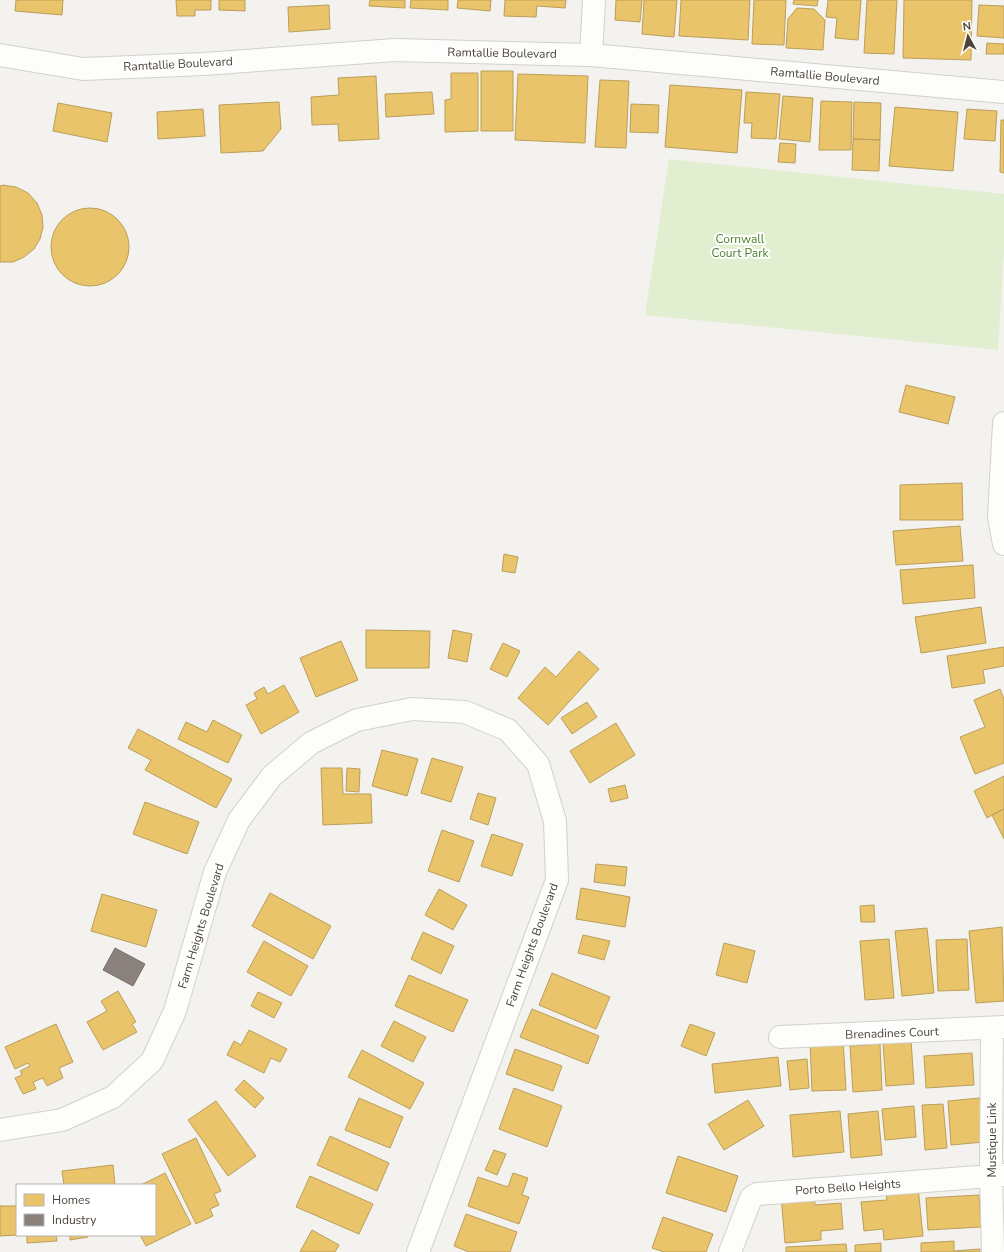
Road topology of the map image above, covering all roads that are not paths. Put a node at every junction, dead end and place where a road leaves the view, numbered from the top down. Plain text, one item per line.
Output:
1 (594, 0) edge
2 (0, 55) edge
3 (591, 55) junction
4 (1004, 92) edge
5 (1004, 423) edge
6 (1004, 544) edge
7 (998, 1028) edge
8 (780, 1037) dead end
9 (0, 1130) edge
10 (998, 1176) edge
11 (418, 1252) edge
12 (730, 1252) edge
13 (993, 1252) edge

1 - 3 street
2 - 3 street, Ramtallie Boulevard
3 - 4 street, Ramtallie Boulevard
5 - 6 street
7 - 8 street, Brenadines Court
7 - 10 street, Mustique Link
9 - 11 street, Farm Heights Boulevard
10 - 12 street, Porto Bello Heights
10 - 13 street, Mustique Link

